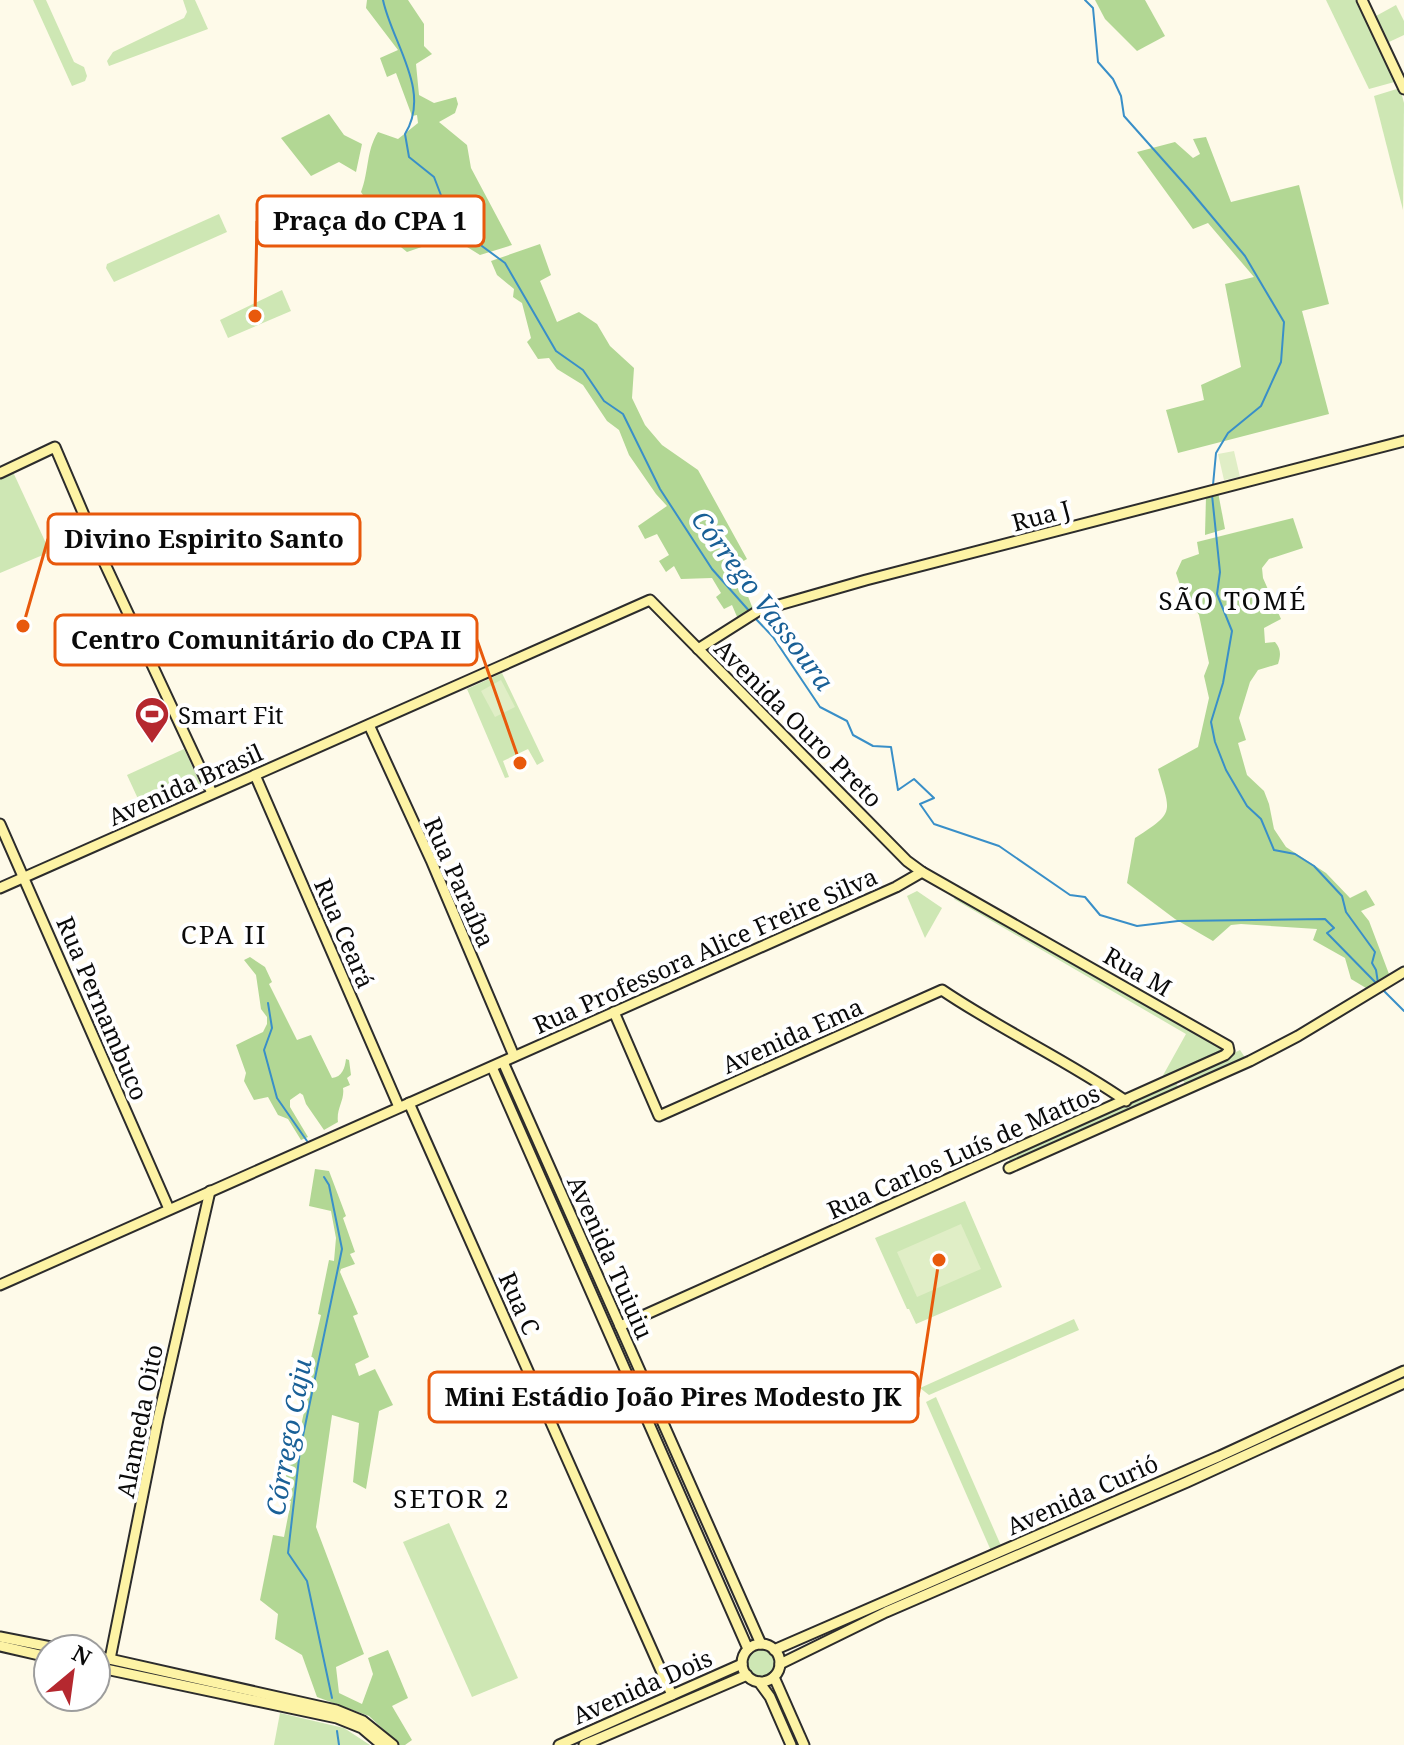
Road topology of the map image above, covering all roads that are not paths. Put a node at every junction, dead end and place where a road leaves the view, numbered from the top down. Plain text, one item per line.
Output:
1 (1362, 0) edge
2 (1404, 88) edge
3 (1404, 441) edge
4 (0, 473) edge
5 (650, 600) joint
6 (698, 649) junction
7 (369, 725) junction
8 (255, 775) junction
9 (212, 793) junction
10 (0, 824) edge
11 (922, 872) junction
12 (25, 877) junction
13 (0, 888) edge
14 (1404, 972) edge
15 (942, 990) joint
16 (614, 1012) junction
17 (514, 1056) junction
18 (503, 1062) junction
19 (492, 1067) junction
20 (1126, 1101) junction
21 (409, 1103) junction
22 (399, 1107) junction
23 (1009, 1168) dead end
24 (210, 1191) junction
25 (183, 1202) junction
26 (169, 1209) junction
27 (205, 1209) junction
28 (590, 1259) junction
29 (578, 1263) junction
30 (0, 1285) edge
31 (620, 1326) junction
32 (1404, 1371) edge
33 (1404, 1383) edge
34 (1208, 1467) junction
35 (1, 1641) edge
36 (761, 1644) junction
37 (32, 1645) edge
38 (112, 1649) edge
39 (748, 1649) junction
40 (774, 1650) junction
41 (32, 1652) edge
42 (112, 1659) edge
43 (742, 1664) junction
44 (780, 1664) junction
45 (112, 1670) edge
46 (747, 1675) junction
47 (774, 1677) junction
48 (759, 1682) junction
49 (672, 1695) junction
50 (337, 1714) junction
51 (382, 1745) edge
52 (393, 1745) edge
53 (559, 1745) edge
54 (584, 1745) edge
55 (791, 1745) edge
56 (804, 1745) edge

1 - 2 main road
3 - 6 main road, Rua J
4 - 9 main road
5 - 6 main road, Avenida Ouro Preto
5 - 7 main road, Avenida Brasil
6 - 11 main road, Avenida Ouro Preto
7 - 8 main road, Avenida Brasil
7 - 17 main road, Rua Paraíba
8 - 9 main road, Avenida Brasil
8 - 22 main road, Rua Ceará
9 - 12 main road, Avenida Brasil
10 - 12 main road, Rua Pernambuco
11 - 16 main road, Rua Professora Alice Freire Silva
11 - 20 main road, Rua M
12 - 13 main road, Avenida Brasil
12 - 26 main road, Rua Pernambuco
14 - 23 main road, Rua Carlos Luís de Mattos
15 - 16 main road, Avenida Ema
15 - 20 main road, Rua Carlos Luís de Mattos
16 - 17 main road, Rua Professora Alice Freire Silva
17 - 18 main road, Rua Professora Alice Freire Silva
18 - 19 main road, Rua Professora Alice Freire Silva
18 - 28 main road, Avenida Tuiuiu
19 - 21 main road, Rua Professora Alice Freire Silva
19 - 29 main road, Avenida Tuiuiu
20 - 31 main road, Rua Carlos Luís de Mattos
21 - 22 main road, Rua Professora Alice Freire Silva
21 - 49 main road, Rua C
22 - 24 main road, Rua Professora Alice Freire Silva
24 - 25 main road, Rua Professora Alice Freire Silva
24 - 27 main road, Alameda Oito
25 - 26 main road, Rua Professora Alice Freire Silva
25 - 27 main road
26 - 30 main road, Rua Professora Alice Freire Silva
27 - 38 main road, Alameda Oito
28 - 29 main road
28 - 31 main road, Avenida Tuiuiu
29 - 39 main road, Avenida Tuiuiu
31 - 36 main road, Avenida Tuiuiu
32 - 34 main road, Avenida Curió
33 - 34 main road, Avenida Curió
34 - 40 main road, Avenida Curió
34 - 44 main road, Avenida Curió
35 - 37 main road
35 - 41 main road
36 - 39 main road
36 - 40 main road
39 - 43 main road
40 - 44 main road
42 - 50 main road
43 - 46 main road
43 - 49 main road, Avenida Dois
44 - 47 main road
45 - 50 main road
46 - 48 main road
46 - 54 main road, Avenida Dois
47 - 48 main road
47 - 56 main road
48 - 55 main road
49 - 53 main road, Avenida Dois
50 - 51 main road
50 - 52 main road

